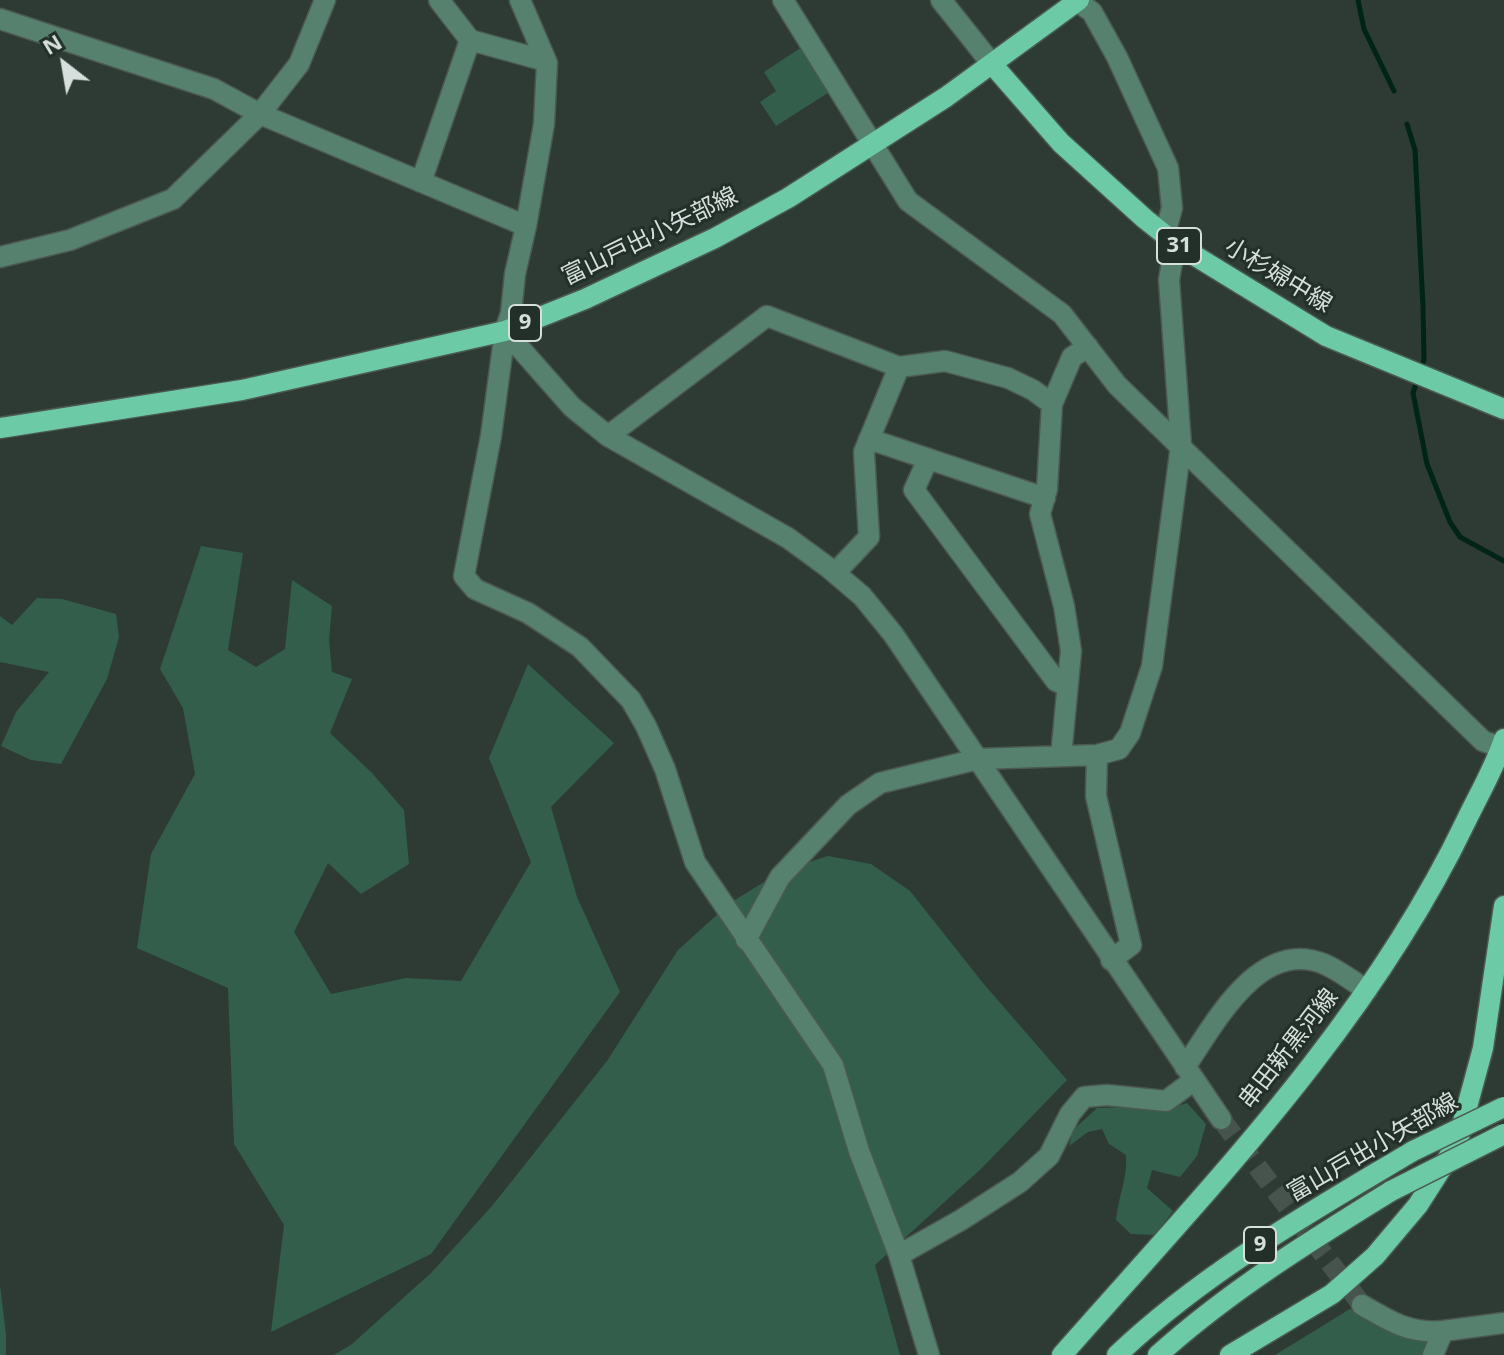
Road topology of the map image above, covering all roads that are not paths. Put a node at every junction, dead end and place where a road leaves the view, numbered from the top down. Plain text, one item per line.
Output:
1 (325, 0) edge
2 (439, 0) edge
3 (520, 0) edge
4 (783, 0) edge
5 (941, 0) edge
6 (1078, 1) edge
7 (0, 19) edge
8 (470, 40) junction
9 (546, 61) junction
10 (992, 64) junction
11 (260, 114) junction
12 (872, 145) junction
13 (421, 182) junction
14 (526, 226) junction
15 (1172, 240) junction
16 (0, 257) edge
17 (505, 331) junction
18 (1088, 347) junction
19 (899, 367) junction
20 (1052, 404) junction
21 (1504, 409) edge
22 (0, 428) edge
23 (608, 436) junction
24 (869, 439) junction
25 (1181, 445) junction
26 (928, 459) junction
27 (1045, 498) junction
28 (835, 573) junction
29 (1067, 686) junction
30 (1502, 743) edge
31 (1097, 755) junction
32 (1061, 756) junction
33 (978, 759) junction
34 (1504, 906) edge
35 (746, 940) junction
36 (1111, 960) junction
37 (1367, 990) junction
38 (1496, 1019) edge
39 (1189, 1074) junction
40 (1504, 1107) edge
41 (1221, 1119) tunnel mouth
42 (1504, 1134) edge
43 (899, 1255) junction
44 (1362, 1305) tunnel mouth
45 (1504, 1323) edge
46 (1443, 1331) junction
47 (929, 1355) edge
48 (1062, 1355) edge
49 (1117, 1355) edge
50 (1158, 1355) edge
51 (1230, 1355) edge
52 (1433, 1355) edge

1 - 11 street
2 - 8 street
3 - 9 street
4 - 12 street
5 - 10 street
6 - 10 main road, 富山戸出小矢部線 / 9
6 - 15 street
7 - 11 street
8 - 9 street
8 - 13 street
9 - 14 street
10 - 12 main road, 富山戸出小矢部線 / 9
10 - 15 main road, 小杉婦中線 / 31
11 - 13 street
11 - 16 street
12 - 17 main road, 富山戸出小矢部線 / 9
12 - 18 street
13 - 14 street
14 - 17 street
15 - 21 main road, 小杉婦中線 / 31
15 - 25 street
17 - 22 main road, 富山戸出小矢部線 / 9
17 - 23 street
17 - 35 street
18 - 20 street
18 - 25 street
19 - 20 street
19 - 23 street
19 - 24 street
20 - 27 street
23 - 28 street
24 - 26 street
24 - 28 street
25 - 30 street
25 - 31 street
26 - 27 street
26 - 29 street
27 - 29 street
28 - 33 street
29 - 32 street
30 - 37 main road, 串田新黒河線
31 - 32 street
31 - 36 street
32 - 33 street
33 - 35 street
33 - 36 street
34 - 38 main road
35 - 43 street
36 - 39 street
37 - 39 street
37 - 48 main road, 串田新黒河線
38 - 51 main road
39 - 41 street
39 - 43 street
40 - 49 main road, 富山戸出小矢部線 / 9, bridge
42 - 50 main road, 富山戸出小矢部線 / 9, bridge
43 - 47 street
44 - 46 street
45 - 46 street
46 - 52 street

